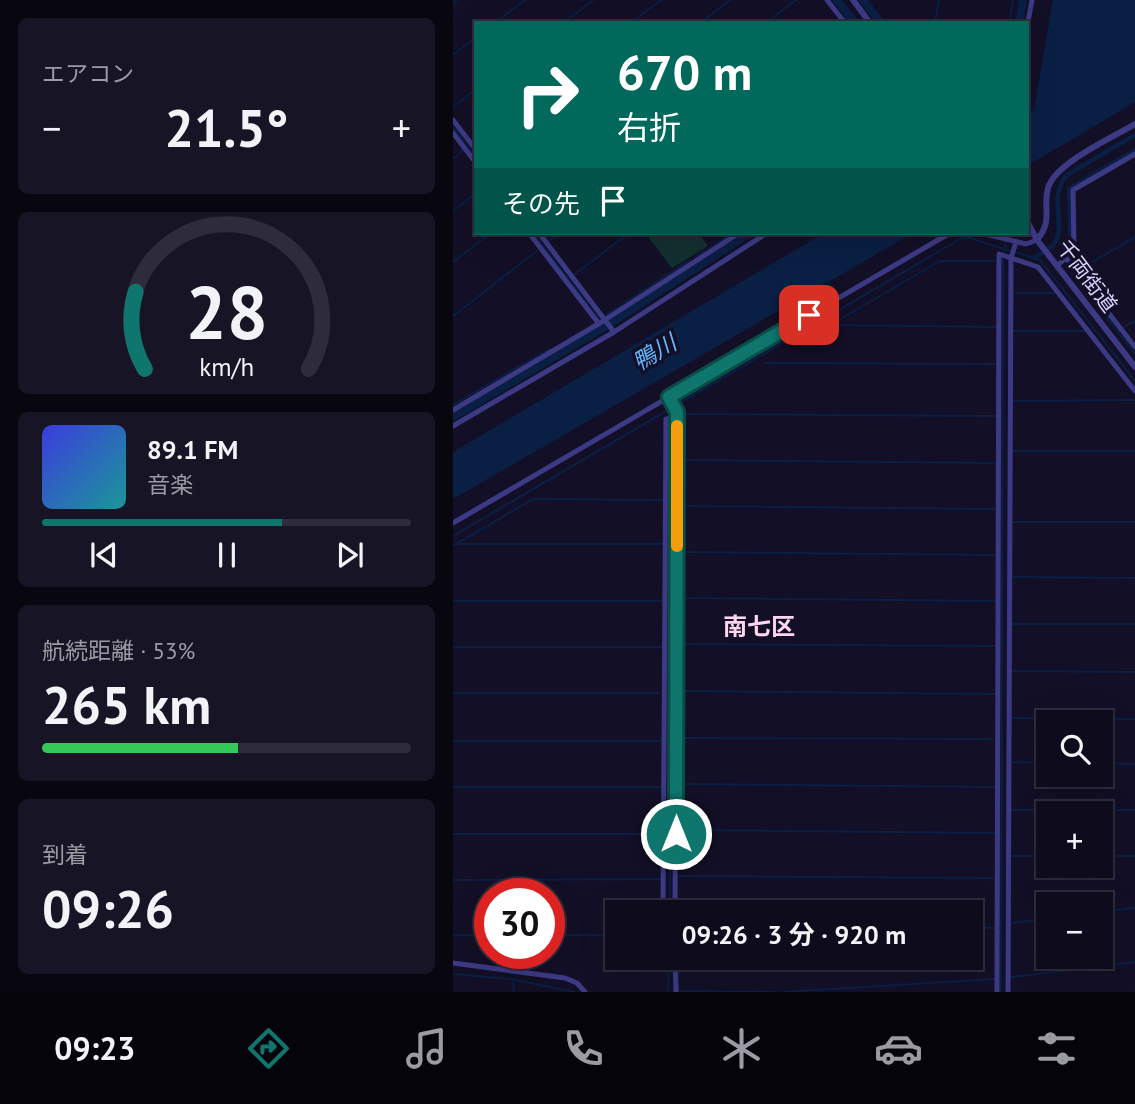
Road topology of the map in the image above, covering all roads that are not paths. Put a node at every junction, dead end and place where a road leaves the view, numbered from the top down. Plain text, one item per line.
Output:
1 (827, 0) edge
2 (853, 0) edge
3 (1032, 0) edge
4 (843, 21) edge
5 (869, 21) edge
6 (1028, 21) edge
7 (453, 120) edge
8 (1135, 124) edge
9 (453, 133) edge
10 (474, 147) edge
11 (1135, 154) edge
12 (474, 160) edge
13 (1029, 224) edge
14 (1029, 230) edge
15 (531, 235) edge
16 (540, 235) edge
17 (736, 235) edge
18 (763, 235) edge
19 (947, 235) edge
20 (987, 235) edge
21 (1040, 243) junction
22 (1015, 244) junction
23 (1012, 257) junction
24 (1066, 258) junction
25 (1057, 265) junction
26 (606, 324) junction
27 (1135, 347) edge
28 (1135, 367) edge
29 (1135, 391) edge
30 (670, 398) junction
31 (453, 410) edge
32 (673, 418) junction
33 (453, 426) edge
34 (453, 523) edge
35 (664, 900) edge
36 (675, 900) edge
37 (453, 963) edge
38 (675, 970) edge
39 (585, 992) edge
40 (676, 992) edge
41 (997, 992) edge
42 (1008, 992) edge

1 - 4 street
2 - 5 street
3 - 6 street
7 - 10 street
8 - 21 street
9 - 12 street
11 - 24 street
13 - 21 street, 千両街道
14 - 21 street, 千両街道
15 - 26 street
16 - 26 street
17 - 26 street
18 - 26 street
19 - 30 street
20 - 22 street
21 - 22 street
21 - 25 street, 千両街道
22 - 23 street
23 - 29 street
23 - 41 street
23 - 42 street
24 - 25 street
24 - 27 street
25 - 28 street, 千両街道
26 - 31 street
26 - 33 street
30 - 32 street
30 - 34 street
32 - 35 street
32 - 36 street
37 - 39 street
38 - 40 street

